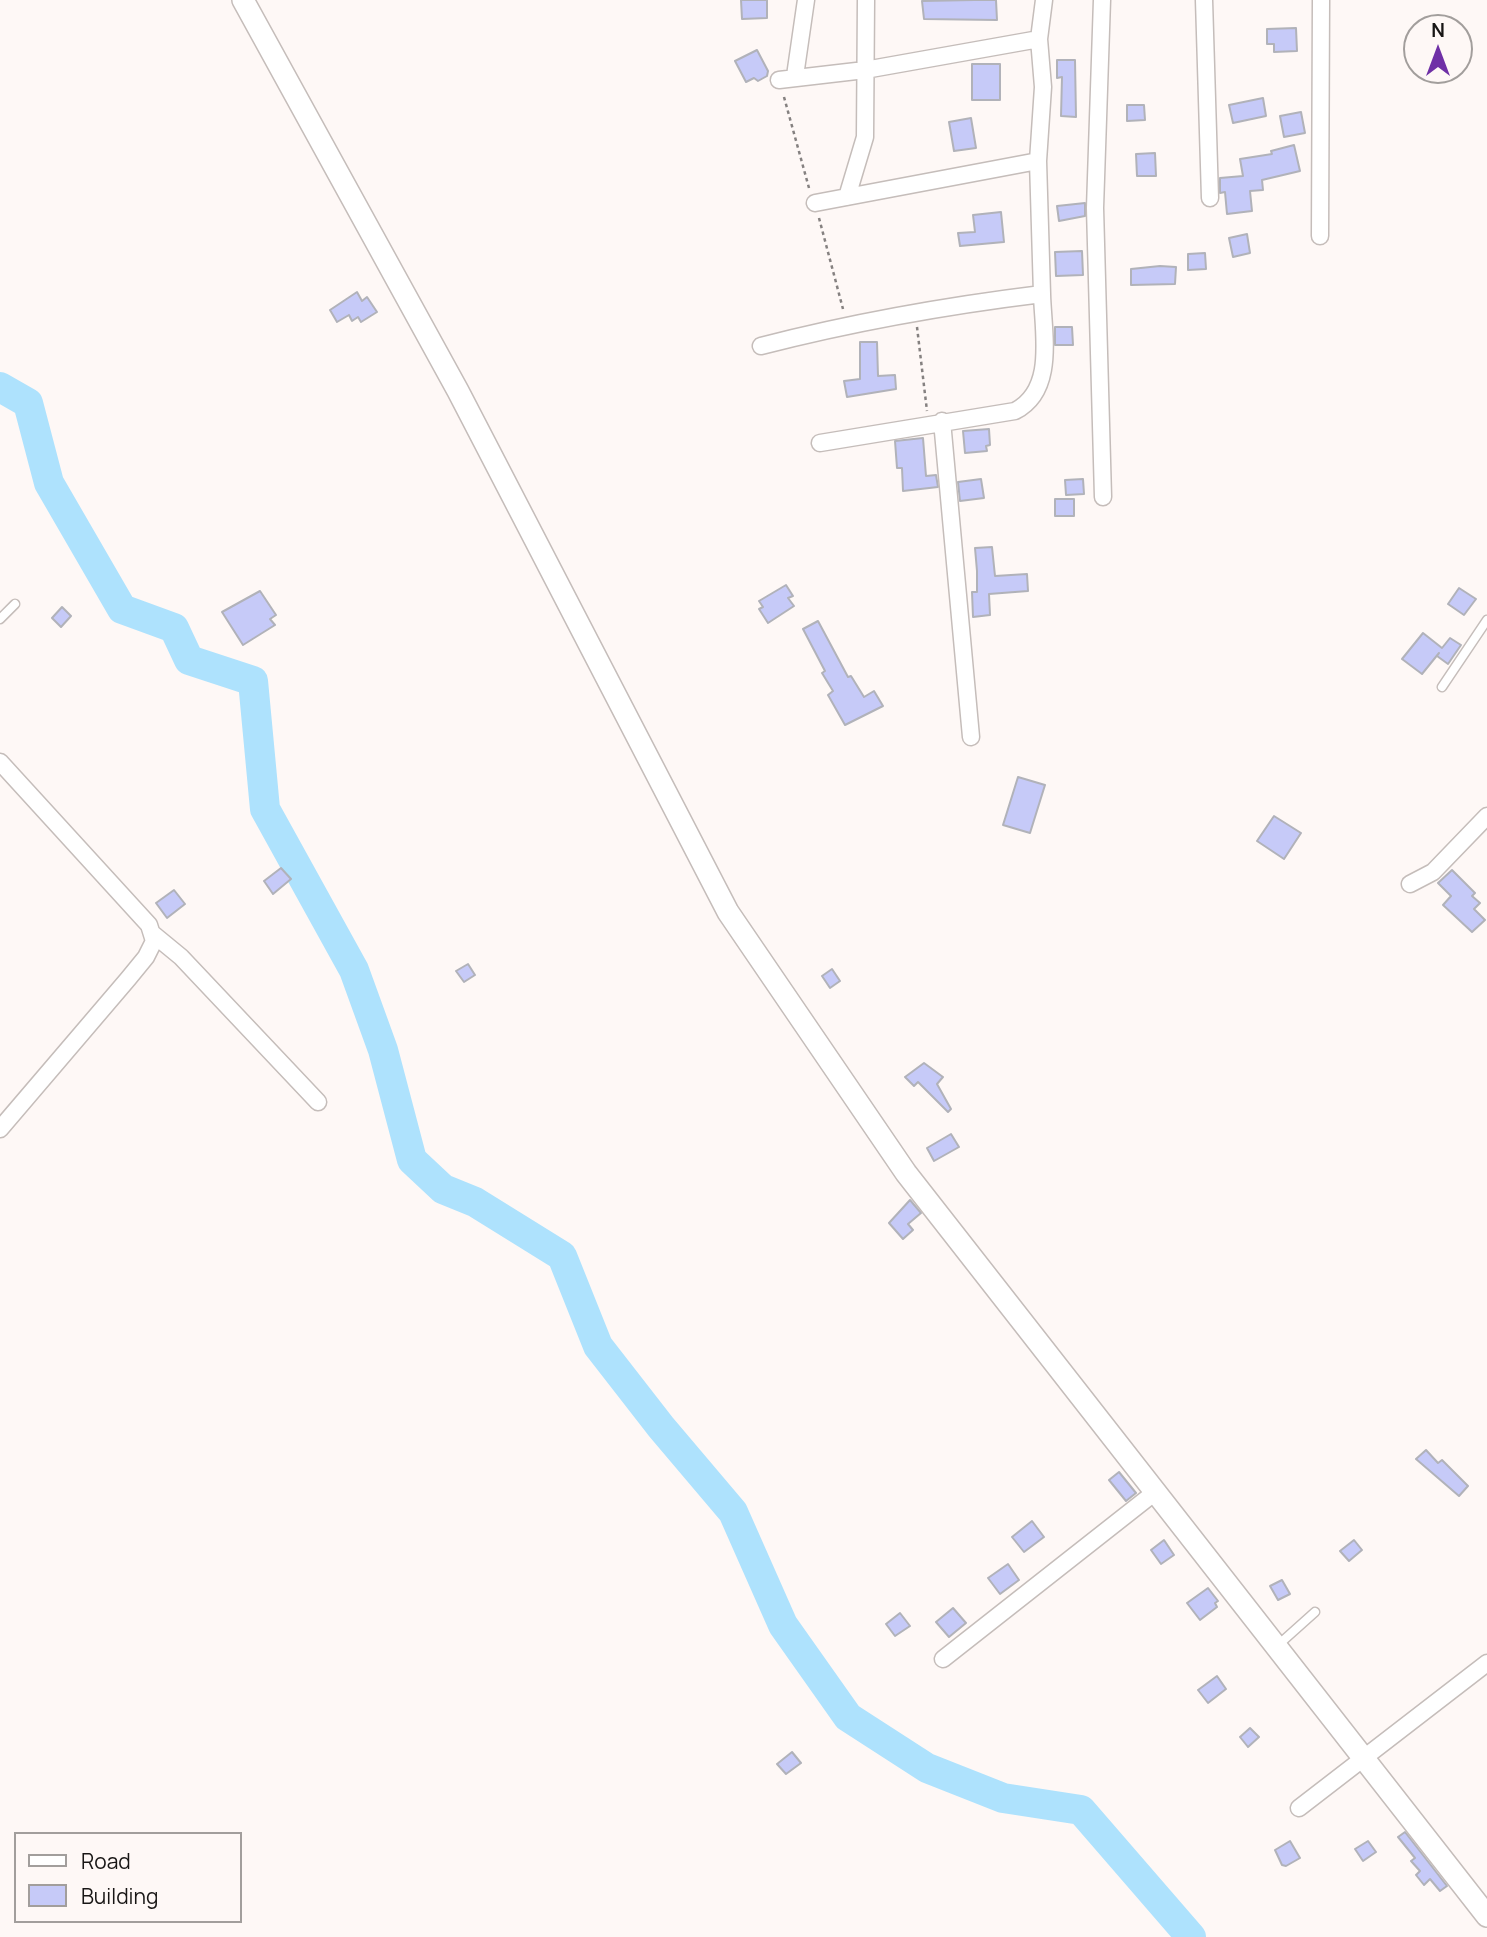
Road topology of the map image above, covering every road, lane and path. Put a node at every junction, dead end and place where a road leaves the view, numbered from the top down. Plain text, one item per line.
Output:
1 (243, 0) edge
2 (806, 0) edge
3 (866, 0) edge
4 (1044, 0) edge
5 (1102, 0) edge
6 (1204, 0) edge
7 (1321, 0) edge
8 (1039, 40) junction
9 (865, 70) junction
10 (1038, 161) junction
11 (847, 197) junction
12 (1210, 198) dead end
13 (815, 203) dead end
14 (1320, 236) dead end
15 (1042, 293) junction
16 (915, 310) junction
17 (761, 346) dead end
18 (935, 423) junction
19 (820, 443) dead end
20 (1103, 497) dead end
21 (15, 604) dead end
22 (0, 619) edge
23 (1487, 620) edge
24 (1442, 687) dead end
25 (971, 737) dead end
26 (0, 762) edge
27 (1487, 816) edge
28 (1410, 884) dead end
29 (153, 934) junction
30 (318, 1102) dead end
31 (0, 1129) edge
32 (1154, 1493) junction
33 (1315, 1612) dead end
34 (1275, 1648) junction
35 (943, 1659) dead end
36 (1487, 1663) edge
37 (1364, 1760) junction
38 (1299, 1808) dead end
39 (1487, 1916) edge

1 - 32 street
2 - 9 street
3 - 9 street
4 - 8 street
5 - 20 street
6 - 12 street
7 - 14 street
8 - 9 street
8 - 10 street
9 - 11 street
10 - 11 street
10 - 15 street
11 - 13 street
15 - 16 street
15 - 18 street
16 - 17 street
16 - 18 path
18 - 19 street
18 - 25 street
21 - 22 lane
23 - 24 lane
26 - 29 street
27 - 28 street
29 - 30 street
29 - 31 street
32 - 34 street
32 - 35 street
33 - 34 lane
34 - 37 street
36 - 37 street
37 - 38 street
37 - 39 street

